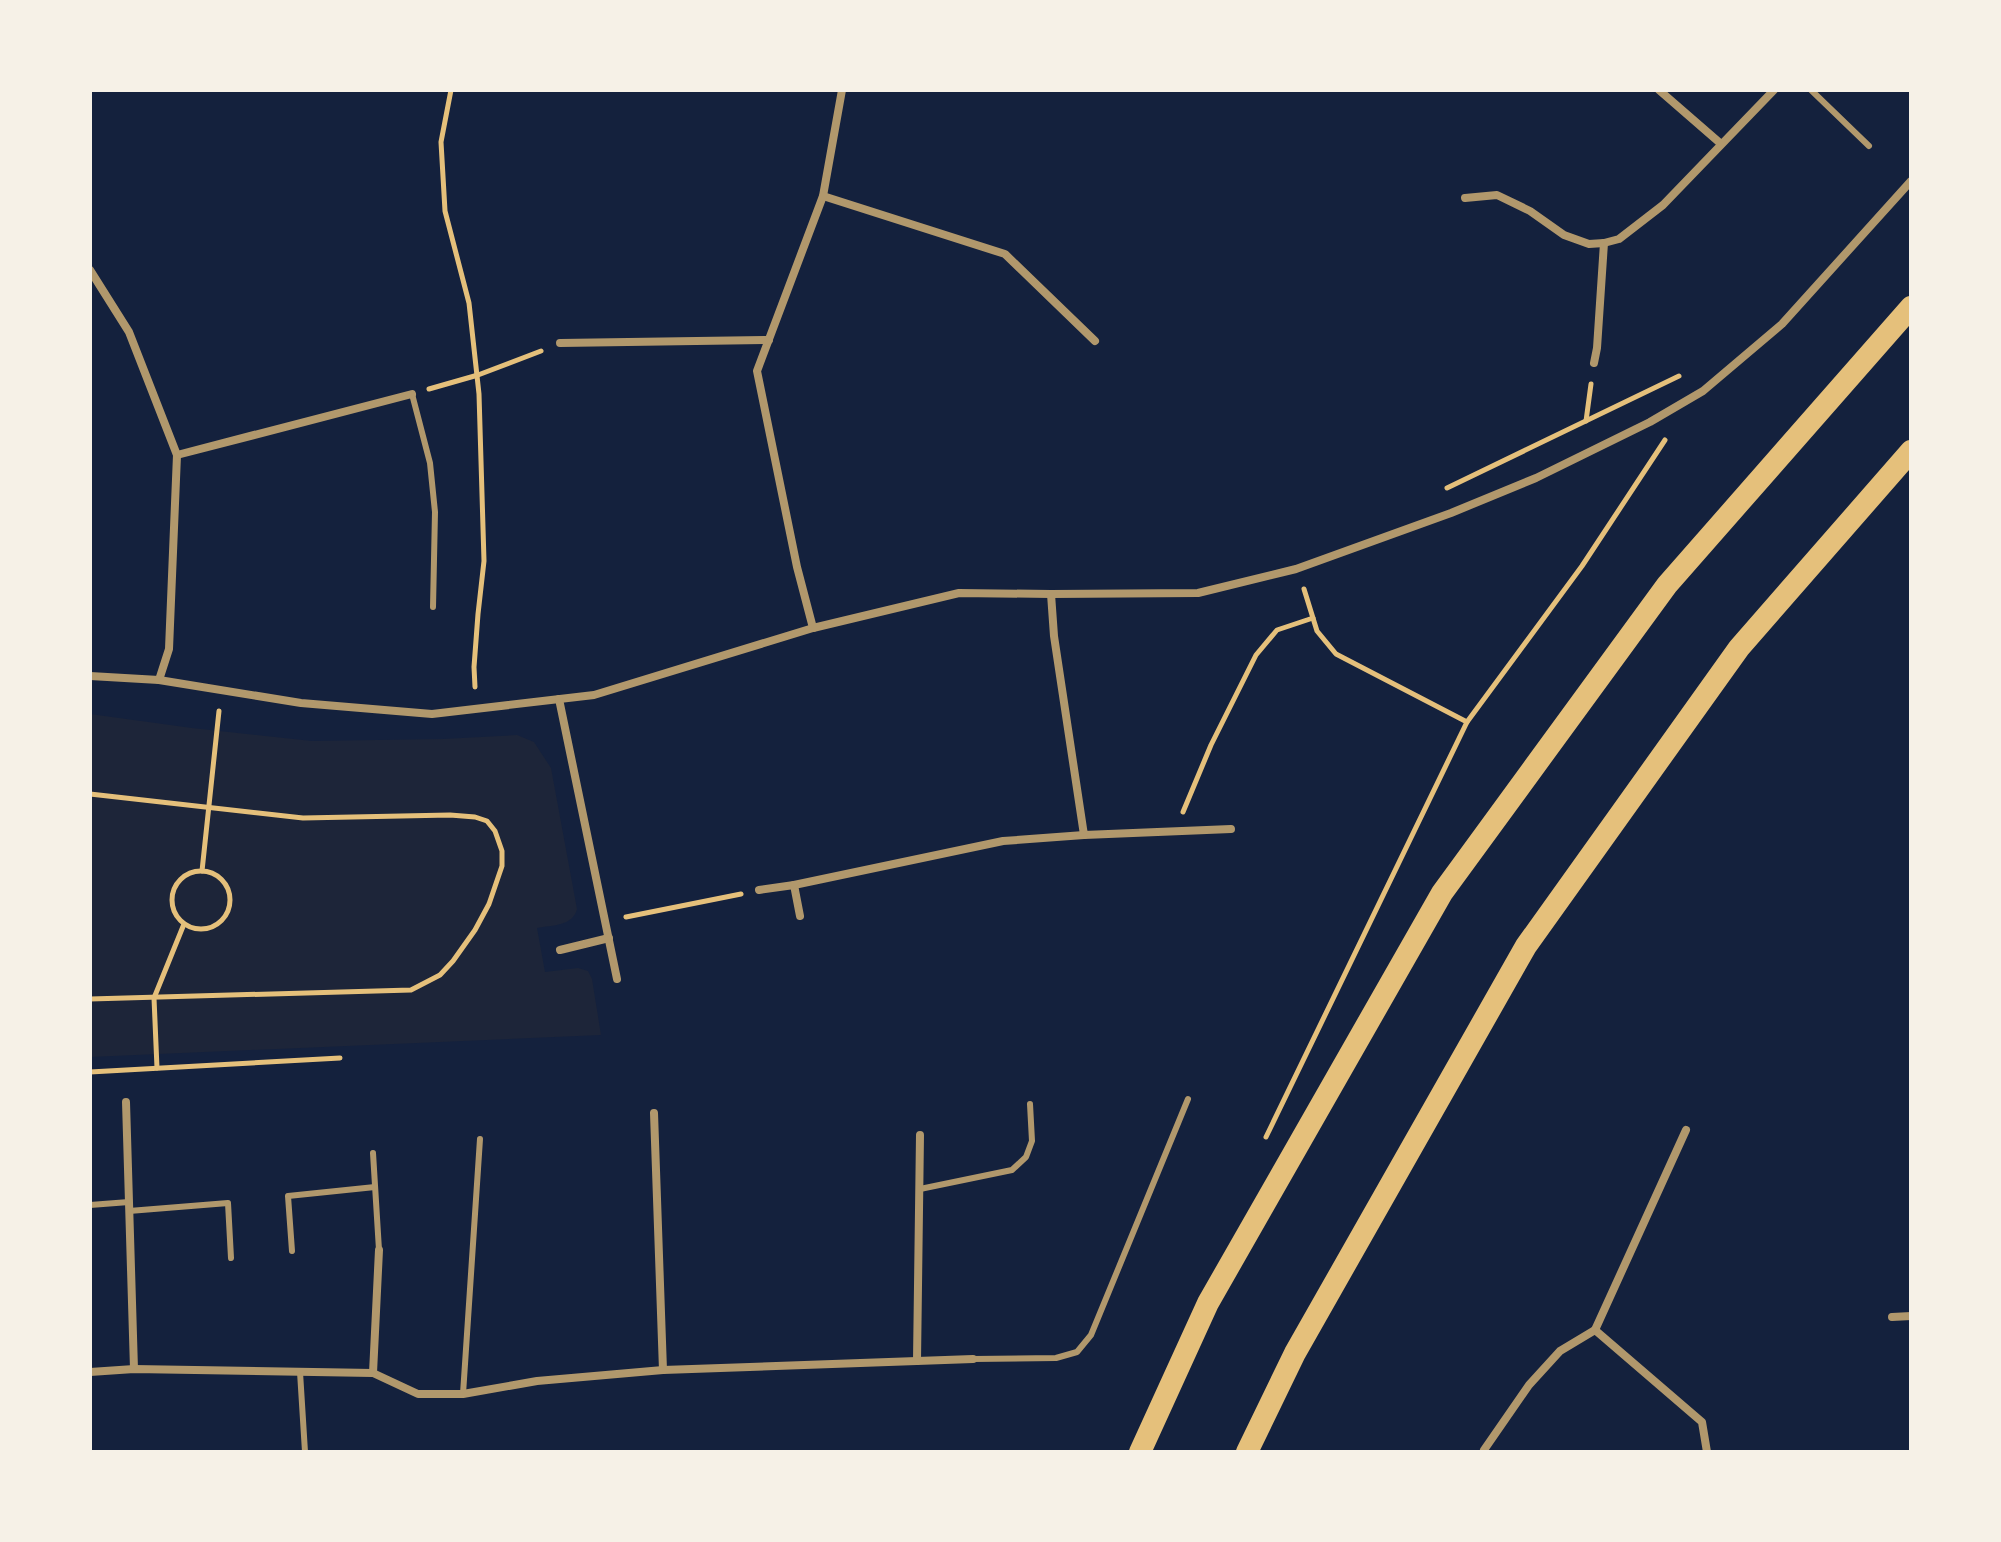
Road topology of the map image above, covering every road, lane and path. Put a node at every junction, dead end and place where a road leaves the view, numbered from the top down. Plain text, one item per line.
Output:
1 (451, 90) edge
2 (842, 90) edge
3 (1659, 90) edge
4 (1774, 90) edge
5 (1811, 90) edge
6 (1720, 143) junction
7 (1869, 146) dead end
8 (1911, 181) edge
9 (823, 196) junction
10 (1465, 198) dead end
11 (1604, 243) junction
12 (90, 270) edge
13 (93, 280) edge
14 (1911, 307) edge
15 (769, 340) junction
16 (1095, 341) dead end
17 (560, 343) joint
18 (1594, 363) joint
19 (478, 375) junction
20 (412, 394) junction
21 (1586, 421) dead end
22 (1668, 435) dead end
23 (1911, 451) edge
24 (177, 455) junction
25 (1051, 594) junction
26 (433, 607) dead end
27 (1313, 618) dead end
28 (813, 628) junction
29 (90, 676) edge
30 (159, 680) junction
31 (222, 690) junction
32 (559, 699) junction
33 (477, 709) junction
34 (90, 794) edge
35 (209, 807) junction
36 (1231, 829) dead end
37 (1175, 831) junction
38 (1084, 835) junction
39 (202, 871) junction
40 (794, 885) junction
41 (759, 890) joint
42 (800, 916) dead end
43 (605, 921) junction
44 (184, 924) junction
45 (609, 938) junction
46 (560, 950) dead end
47 (617, 979) dead end
48 (154, 998) junction
49 (90, 999) edge
50 (340, 1058) dead end
51 (157, 1068) junction
52 (90, 1072) edge
53 (1188, 1099) dead end
54 (126, 1102) dead end
55 (1030, 1104) dead end
56 (654, 1113) dead end
57 (1686, 1130) dead end
58 (920, 1135) dead end
59 (480, 1139) dead end
60 (1260, 1148) dead end
61 (373, 1153) dead end
62 (375, 1187) junction
63 (920, 1189) junction
64 (90, 1205) edge
65 (129, 1206) junction
66 (379, 1250) joint
67 (292, 1251) dead end
68 (231, 1258) dead end
69 (1911, 1316) edge
70 (1892, 1317) dead end
71 (1595, 1330) junction
72 (973, 1359) joint
73 (917, 1361) junction
74 (134, 1369) junction
75 (663, 1370) junction
76 (90, 1372) edge
77 (300, 1372) junction
78 (373, 1373) junction
79 (463, 1394) junction
80 (1484, 1450) dead end
81 (305, 1452) edge
82 (1140, 1452) edge
83 (1247, 1452) edge
84 (1707, 1452) edge

1 - 19 path
2 - 9 street
3 - 6 street
4 - 6 street
5 - 7 lane
6 - 11 street
8 - 25 street
9 - 15 street
9 - 16 street
10 - 11 street
11 - 18 street
12 - 13 street
13 - 24 street
14 - 82 highway
15 - 17 street
15 - 28 street
17 - 19 path
18 - 21 path
19 - 20 path
19 - 33 path
20 - 24 street
20 - 26 lane
22 - 60 path
23 - 83 highway
24 - 30 street
25 - 28 street
25 - 38 street
27 - 37 path
28 - 32 street
29 - 30 street
30 - 31 street
31 - 33 street
31 - 35 path
32 - 33 street
32 - 43 street
34 - 35 path
35 - 39 path
35 - 48 path
36 - 37 street
37 - 38 street
38 - 40 street
39 - 44 path
39 - 44 path
40 - 41 street
40 - 42 street
41 - 43 path
43 - 45 street
44 - 48 path
45 - 46 street
45 - 47 street
48 - 49 path
48 - 51 path
50 - 51 path
51 - 52 path
53 - 72 lane
54 - 65 street
55 - 63 lane
56 - 75 street
57 - 71 street
58 - 63 street
59 - 79 lane
61 - 62 lane
62 - 66 lane
62 - 67 lane
63 - 73 street
64 - 65 lane
65 - 68 lane
65 - 74 street
66 - 78 street
69 - 70 street
71 - 80 street
71 - 84 street
72 - 73 street
73 - 75 street
74 - 76 street
74 - 77 street
75 - 79 street
77 - 78 street
77 - 81 lane
78 - 79 street

